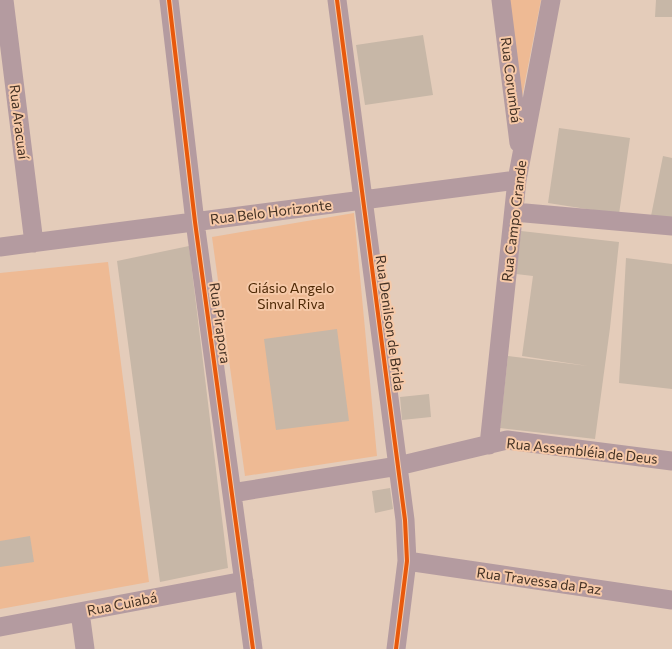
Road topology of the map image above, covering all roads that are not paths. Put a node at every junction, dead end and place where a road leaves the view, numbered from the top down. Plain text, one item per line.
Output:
1 (4, 0) edge
2 (169, 0) edge
3 (337, 0) edge
4 (501, 0) edge
5 (551, 0) edge
6 (521, 160) junction
7 (518, 180) junction
8 (362, 200) junction
9 (514, 212) junction
10 (195, 222) junction
11 (672, 226) edge
12 (34, 243) junction
13 (0, 247) edge
14 (489, 444) junction
15 (672, 461) edge
16 (398, 466) junction
17 (232, 493) junction
18 (407, 561) junction
19 (244, 581) junction
20 (672, 600) edge
21 (80, 612) junction
22 (0, 627) edge
23 (85, 649) edge
24 (253, 649) edge
25 (396, 649) edge

1 - 12 street, Rua Aracuaí
2 - 10 street, Rua Pirapora
3 - 8 street, Rua Denilson de Brida
4 - 6 street, Rua Corumbá
5 - 6 street, Rua Campo Grande
6 - 7 street, Rua Campo Grande
7 - 8 street, Rua Belo Horizonte
7 - 9 street, Rua Campo Grande
8 - 10 street, Rua Belo Horizonte
8 - 16 street, Rua Denilson de Brida
9 - 11 street
9 - 14 street, Rua Campo Grande
10 - 12 street, Rua Belo Horizonte
10 - 17 street, Rua Pirapora
12 - 13 street, Rua Belo Horizonte
14 - 15 street, Rua Assembléia de Deus
14 - 16 street, Rua Assembléia de Deus
16 - 17 street, Rua Assembléia de Deus
16 - 18 street, Rua Denilson de Brida
17 - 19 street, Rua Pirapora
18 - 20 street, Rua Travessa da Paz
18 - 25 street, Rua Denilson de Brida
19 - 21 street, Rua Cuiabá
19 - 24 street, Rua Pirapora
21 - 22 street, Rua Cuiabá
21 - 23 street

